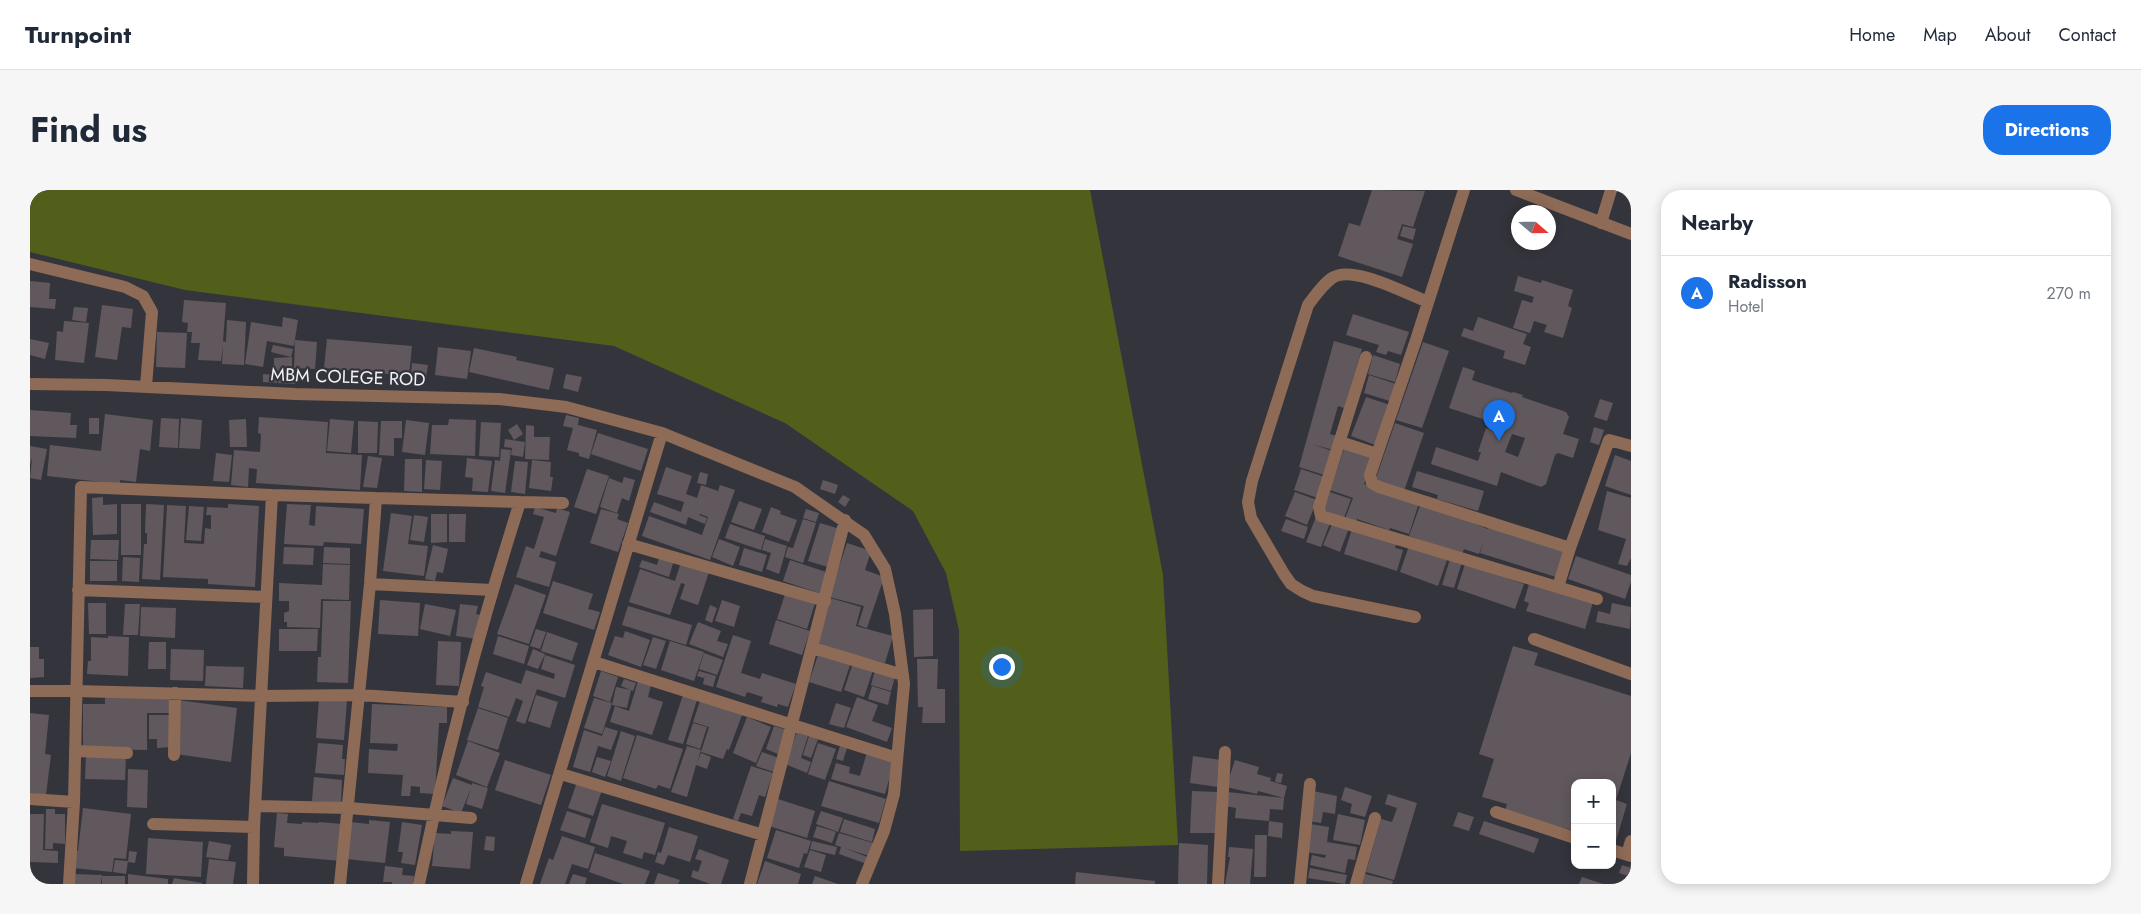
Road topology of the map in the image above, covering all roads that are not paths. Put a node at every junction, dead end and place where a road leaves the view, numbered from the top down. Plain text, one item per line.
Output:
1 (1464, 190) edge
2 (1516, 190) edge
3 (1612, 190) edge
4 (1601, 223) junction
5 (1631, 234) edge
6 (30, 264) edge
7 (1428, 302) junction
8 (1366, 357) dead end
9 (30, 384) edge
10 (146, 386) junction
11 (662, 433) junction
12 (1340, 442) junction
13 (1631, 446) edge
14 (1377, 454) junction
15 (272, 495) junction
16 (376, 498) junction
17 (520, 502) junction
18 (563, 503) dead end
19 (845, 520) junction
20 (628, 544) junction
21 (1570, 548) junction
22 (370, 584) junction
23 (1558, 587) junction
24 (78, 590) junction
25 (492, 590) junction
26 (266, 597) junction
27 (1597, 599) dead end
28 (825, 601) junction
29 (1414, 617) dead end
30 (1534, 639) dead end
31 (813, 648) junction
32 (594, 662) junction
33 (1631, 674) edge
34 (903, 675) junction
35 (30, 691) edge
36 (76, 691) junction
37 (175, 693) junction
38 (360, 695) junction
39 (261, 696) junction
40 (463, 702) junction
41 (792, 725) junction
42 (75, 751) junction
43 (1225, 752) dead end
44 (127, 753) dead end
45 (174, 755) dead end
46 (897, 758) junction
47 (560, 774) junction
48 (1310, 784) dead end
49 (30, 799) edge
50 (74, 802) junction
51 (255, 806) junction
52 (349, 808) junction
53 (1496, 812) dead end
54 (434, 814) junction
55 (471, 818) dead end
56 (1375, 818) dead end
57 (153, 824) dead end
58 (254, 827) junction
59 (763, 836) junction
60 (1571, 837) edge
61 (1631, 841) edge
62 (1616, 851) edge
63 (1629, 855) edge
64 (69, 884) edge
65 (253, 884) edge
66 (340, 884) edge
67 (419, 884) edge
68 (526, 884) edge
69 (750, 884) edge
70 (862, 884) edge
71 (1218, 884) edge
72 (1300, 884) edge
73 (1356, 884) edge

1 - 7 street
2 - 4 street
3 - 4 street
4 - 5 street
6 - 10 street
7 - 14 street
7 - 29 street
8 - 12 street
9 - 10 street, MBM COLEGE ROD
10 - 11 street, MBM COLEGE ROD
11 - 19 street, MBM COLEGE ROD
11 - 20 street
12 - 14 street
12 - 23 street
13 - 21 street
14 - 21 street
15 - 16 street
15 - 24 street
15 - 26 street
16 - 17 street
16 - 22 street
17 - 18 street
17 - 25 street
19 - 28 street
19 - 34 street, MBM COLEGE ROD
20 - 28 street
20 - 32 street
21 - 23 street
22 - 25 street
22 - 38 street
23 - 27 street
24 - 26 street
24 - 36 street
25 - 40 street
26 - 39 street
28 - 31 street
30 - 33 street
31 - 34 street
31 - 41 street
32 - 41 street
32 - 47 street
34 - 46 street, MBM COLEGE ROD
35 - 36 street
36 - 37 street
36 - 42 street
37 - 39 street
37 - 45 street
38 - 39 street
38 - 40 street
38 - 52 street
39 - 51 street
40 - 54 street
41 - 46 street
41 - 59 street
42 - 44 street
42 - 50 street
43 - 71 street
46 - 70 street, MBM COLEGE ROD
47 - 59 street
47 - 68 street
48 - 72 street
49 - 50 street
50 - 64 street
51 - 52 street
51 - 58 street
52 - 54 street
52 - 66 street
53 - 60 street
54 - 55 street
54 - 67 street
56 - 73 street
57 - 58 street
58 - 65 street
59 - 69 street
61 - 63 street
62 - 63 street

